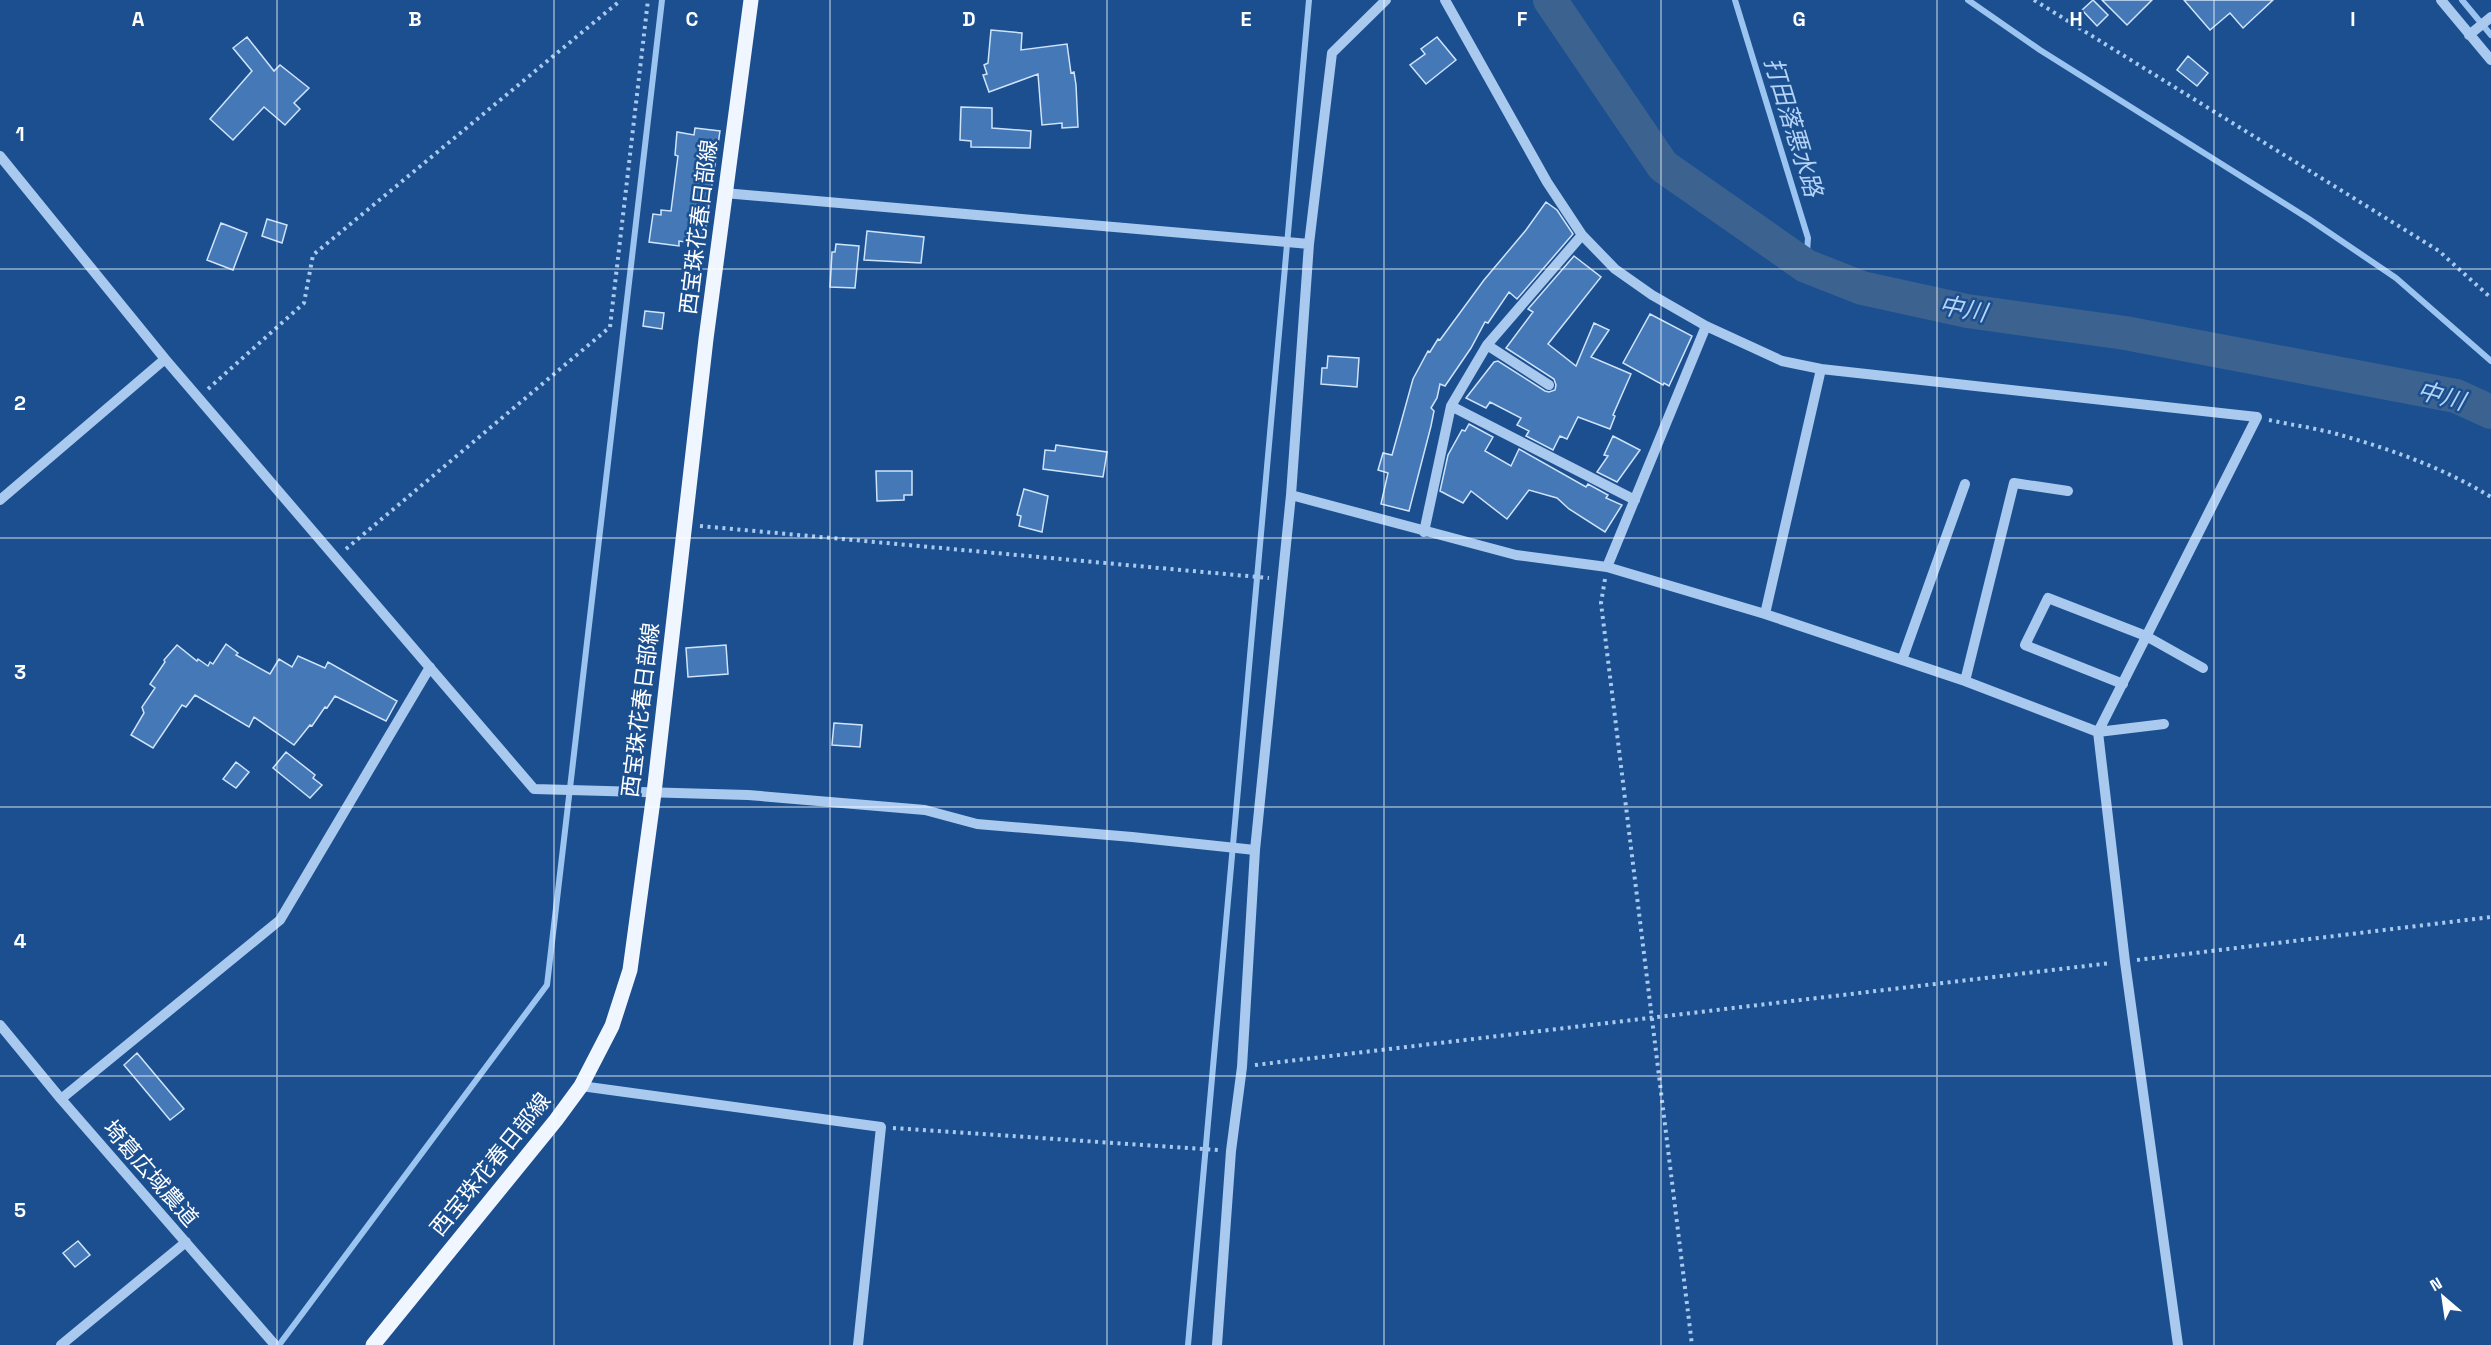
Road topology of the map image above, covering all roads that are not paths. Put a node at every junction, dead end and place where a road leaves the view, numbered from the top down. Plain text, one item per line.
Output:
1 (751, 0) edge
2 (1386, 0) edge
3 (1445, 0) edge
4 (2441, 0) edge
5 (2491, 17) edge
6 (2469, 34) junction
7 (2491, 60) edge
8 (0, 156) edge
9 (724, 193) junction
10 (1582, 235) junction
11 (1309, 244) junction
12 (1706, 326) junction
13 (1487, 345) junction
14 (165, 359) junction
15 (1821, 369) junction
16 (1549, 385) dead end
17 (1450, 406) junction
18 (1965, 484) dead end
19 (2068, 491) dead end
20 (1291, 495) junction
21 (0, 500) edge
22 (1635, 500) junction
23 (1425, 532) junction
24 (1607, 567) junction
25 (1765, 614) junction
26 (2146, 636) junction
27 (1902, 660) junction
28 (430, 667) junction
29 (2203, 668) dead end
30 (1965, 681) junction
31 (2123, 684) junction
32 (2164, 724) dead end
33 (2098, 732) junction
34 (654, 793) junction
35 (1255, 850) junction
36 (0, 1025) edge
37 (581, 1086) junction
38 (61, 1100) junction
39 (186, 1242) junction
40 (60, 1345) edge
41 (275, 1345) edge
42 (373, 1345) edge
43 (858, 1345) edge
44 (1217, 1345) edge
45 (2178, 1345) edge

1 - 9 main road, 西宝珠花春日部線
2 - 11 street
3 - 10 street
4 - 6 street
5 - 6 street
6 - 7 street
8 - 14 street
9 - 11 street
9 - 34 main road, 西宝珠花春日部線
10 - 12 street
10 - 13 street
11 - 20 street
12 - 15 street
12 - 22 street
13 - 16 street
13 - 17 street
14 - 21 street
14 - 28 street
15 - 25 street
15 - 26 street
17 - 22 street
17 - 23 street
18 - 27 street
19 - 30 street
20 - 23 street
20 - 35 street
22 - 24 street
23 - 24 street
24 - 25 street
25 - 27 street
26 - 29 street
26 - 31 street
26 - 31 street
27 - 30 street
28 - 34 street
28 - 38 street
30 - 33 street
31 - 33 street
32 - 33 street
33 - 45 street
34 - 35 street
34 - 37 main road, 西宝珠花春日部線
35 - 44 street
36 - 38 street, 埼葛広域農道
37 - 42 main road, 西宝珠花春日部線
37 - 43 street
38 - 39 street, 埼葛広域農道
39 - 40 street
39 - 41 street, 埼葛広域農道

